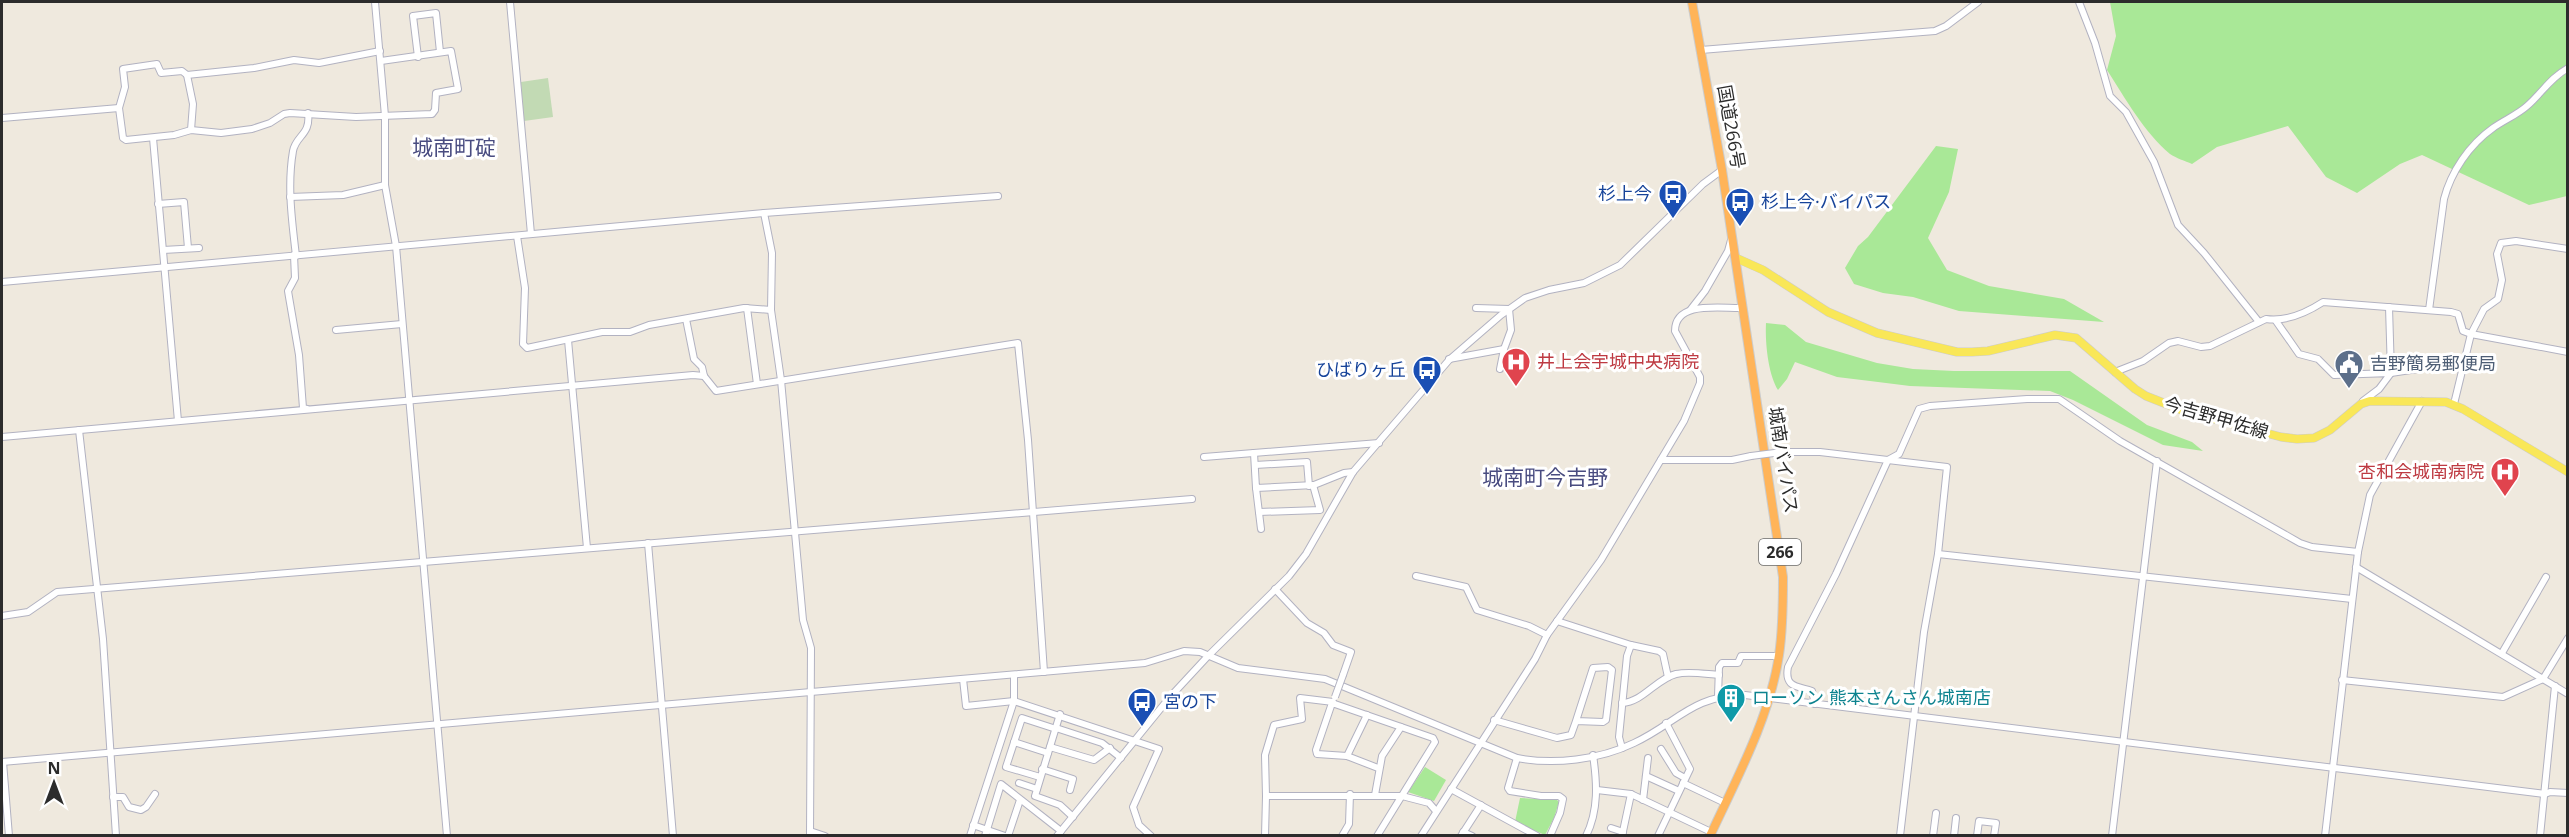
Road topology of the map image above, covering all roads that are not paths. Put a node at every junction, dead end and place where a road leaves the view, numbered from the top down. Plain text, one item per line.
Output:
1 (375, 2) edge
2 (510, 2) edge
3 (1692, 2) edge
4 (1978, 2) edge
5 (2079, 2) edge
6 (1701, 50) junction
7 (380, 51) junction
8 (440, 52) junction
9 (418, 57) junction
10 (381, 61) junction
11 (2568, 69) edge
12 (188, 75) junction
13 (119, 108) junction
14 (308, 113) junction
15 (385, 116) junction
16 (2, 118) edge
17 (190, 130) junction
18 (153, 138) junction
19 (1722, 170) junction
20 (385, 184) junction
21 (998, 196) dead end
22 (290, 197) junction
23 (158, 204) junction
24 (764, 213) junction
25 (531, 234) junction
26 (1732, 234) junction
27 (517, 236) junction
28 (396, 246) junction
29 (188, 248) junction
30 (200, 248) dead end
31 (2568, 249) edge
32 (163, 250) junction
33 (295, 255) junction
34 (1736, 258) junction
35 (165, 267) junction
36 (2, 282) edge
37 (2389, 307) junction
38 (747, 308) junction
39 (1476, 308) dead end
40 (1743, 308) junction
41 (1509, 309) junction
42 (1691, 309) junction
43 (771, 310) junction
44 (2429, 310) junction
45 (686, 319) junction
46 (2276, 321) junction
47 (2259, 322) junction
48 (402, 324) junction
49 (336, 330) dead end
50 (2471, 334) junction
51 (568, 340) junction
52 (1504, 349) junction
53 (2568, 352) edge
54 (1449, 360) junction
55 (2463, 362) junction
56 (1500, 369) dead end
57 (2115, 372) junction
58 (2391, 373) junction
59 (704, 376) junction
60 (782, 380) junction
61 (757, 384) junction
62 (573, 386) junction
63 (409, 400) junction
64 (2422, 402) junction
65 (2361, 404) junction
66 (2454, 404) junction
67 (307, 410) junction
68 (178, 421) junction
69 (79, 430) junction
70 (2, 437) edge
71 (1379, 443) junction
72 (1254, 453) junction
73 (1204, 457) dead end
74 (1660, 460) junction
75 (1888, 460) junction
76 (2157, 461) junction
77 (1255, 465) junction
78 (1353, 472) junction
79 (2568, 472) edge
80 (1311, 485) junction
81 (1256, 488) junction
82 (1192, 499) dead end
83 (1259, 512) junction
84 (1034, 513) junction
85 (1261, 529) dead end
86 (794, 531) junction
87 (648, 543) junction
88 (586, 548) junction
89 (2358, 552) junction
90 (1938, 554) junction
91 (422, 562) junction
92 (2356, 567) junction
93 (1416, 576) dead end
94 (2145, 576) junction
95 (2546, 577) dead end
96 (1275, 589) junction
97 (98, 591) junction
98 (2352, 600) junction
99 (2, 616) edge
100 (1557, 621) junction
101 (1547, 635) junction
102 (2568, 638) edge
103 (1631, 645) junction
104 (2502, 653) junction
105 (1208, 656) junction
106 (1779, 656) junction
107 (1044, 672) junction
108 (1014, 675) junction
109 (1719, 675) junction
110 (1668, 677) junction
111 (963, 679) junction
112 (2543, 679) junction
113 (2342, 680) junction
114 (2555, 686) junction
115 (810, 693) junction
116 (2568, 694) edge
117 (1718, 696) junction
118 (1768, 698) junction
119 (1334, 700) junction
120 (1014, 701) junction
121 (1622, 703) junction
122 (1815, 704) junction
123 (662, 705) junction
124 (1060, 714) junction
125 (1367, 715) junction
126 (1914, 717) junction
127 (1494, 720) junction
128 (1576, 721) junction
129 (1665, 723) junction
130 (437, 726) junction
131 (1401, 727) junction
132 (1056, 728) junction
133 (1136, 739) junction
134 (1014, 742) junction
135 (1480, 743) junction
136 (2123, 743) junction
137 (1110, 748) junction
138 (1622, 748) junction
139 (1661, 749) dead end
140 (1049, 750) junction
141 (112, 752) junction
142 (1593, 755) junction
143 (1347, 756) junction
144 (1121, 758) junction
145 (1516, 758) junction
146 (1648, 758) dead end
147 (2, 762) edge
148 (1378, 768) junction
149 (1042, 769) junction
150 (2334, 769) junction
151 (1646, 776) junction
152 (1040, 777) junction
153 (1684, 780) junction
154 (1018, 783) dead end
155 (1037, 789) junction
156 (1451, 789) junction
157 (1070, 790) dead end
158 (1597, 790) junction
159 (1679, 791) junction
160 (2568, 793) edge
161 (155, 794) dead end
162 (1350, 794) junction
163 (1631, 794) junction
164 (2545, 794) junction
165 (1375, 795) junction
166 (1266, 796) junction
167 (1402, 796) junction
168 (113, 797) junction
169 (1020, 800) junction
170 (1643, 800) junction
171 (1725, 803) junction
172 (1481, 805) junction
173 (1436, 811) junction
174 (1669, 811) junction
175 (1936, 813) dead end
176 (1073, 817) junction
177 (1956, 818) dead end
178 (973, 825) junction
179 (1611, 828) dead end
180 (986, 832) edge
181 (810, 833) edge
182 (1059, 833) edge
183 (1462, 833) edge
184 (1622, 834) edge
185 (1710, 834) edge
186 (9, 836) edge
187 (116, 836) edge
188 (447, 836) edge
189 (673, 836) edge
190 (825, 836) edge
191 (969, 836) edge
192 (1007, 836) edge
193 (1151, 836) edge
194 (1265, 836) edge
195 (1342, 836) edge
196 (1377, 836) edge
197 (1421, 836) edge
198 (1472, 836) edge
199 (1537, 836) edge
200 (1550, 836) edge
201 (1586, 836) edge
202 (1658, 836) edge
203 (1900, 836) edge
204 (1933, 836) edge
205 (1954, 836) edge
206 (1977, 836) edge
207 (1994, 836) edge
208 (2112, 836) edge
209 (2325, 836) edge
210 (2540, 836) edge

1 - 7 street
2 - 25 street
3 - 6 highway, 国道266号 / 266
4 - 6 street
5 - 47 street
6 - 19 highway, 国道266号 / 266
7 - 10 street
7 - 12 street
8 - 9 street
8 - 9 street
8 - 15 street
9 - 10 street
10 - 15 street
11 - 44 street
12 - 13 street
12 - 17 street
13 - 16 street
13 - 18 street
14 - 15 street
14 - 17 street
14 - 22 street
15 - 20 street
17 - 18 street
18 - 23 street
19 - 26 highway, 国道266号 / 266
19 - 41 street
20 - 22 street
20 - 28 street
21 - 24 street
22 - 33 street
23 - 29 street
23 - 32 street
24 - 25 street
24 - 43 street
25 - 27 street
26 - 34 highway, 国道266号 / 266
26 - 42 street
27 - 28 street
27 - 51 street
28 - 33 street
28 - 48 street
29 - 30 street
29 - 32 street
31 - 50 street
32 - 35 street
33 - 35 street
33 - 67 street
34 - 40 highway, 城南バイパス / 266
34 - 57 main road, 今吉野甲佐線
35 - 36 street
35 - 68 street
37 - 44 street
37 - 46 street
37 - 58 street
38 - 43 street
38 - 45 street
38 - 61 street
39 - 41 street
40 - 42 street
40 - 106 highway, 城南バイパス / 266
41 - 52 street
41 - 54 street
42 - 74 street
43 - 60 street
44 - 50 street
45 - 51 street
45 - 59 street
46 - 47 street
46 - 58 street
47 - 57 street
48 - 49 street
48 - 63 street
50 - 53 street
50 - 55 street
51 - 62 street
52 - 54 street
52 - 56 street
54 - 71 street
55 - 58 street
55 - 66 street
57 - 65 main road, 今吉野甲佐線
58 - 65 street
59 - 61 street
59 - 62 street
60 - 61 street
60 - 84 street
60 - 86 street
62 - 63 street
62 - 88 street
63 - 67 street
63 - 91 street
64 - 65 main road
64 - 66 main road
64 - 89 street
66 - 79 main road
67 - 68 street
68 - 69 street
69 - 70 street
69 - 97 street
71 - 72 street
71 - 78 street
72 - 73 street
72 - 77 street
74 - 75 street, bridge
74 - 100 street
75 - 76 street
75 - 90 street
75 - 122 street
76 - 89 street
76 - 94 street
77 - 80 street
77 - 81 street
78 - 80 street
78 - 96 street
80 - 81 street
80 - 83 street
81 - 83 street
82 - 84 street
83 - 85 street
84 - 86 street
84 - 107 street
86 - 87 street
86 - 115 street
87 - 88 street
87 - 123 street
88 - 91 street
89 - 92 street
90 - 94 street
90 - 126 street
91 - 97 street
91 - 130 street
92 - 98 street
92 - 104 street
93 - 101 street
94 - 98 street
94 - 136 street
95 - 104 street
96 - 105 street
96 - 119 street, bridge
97 - 99 street
97 - 141 street
98 - 113 street
100 - 101 street
100 - 103 street
101 - 127 street
102 - 112 street
103 - 110 street
103 - 121 street
104 - 112 street
105 - 107 street
105 - 133 street
105 - 135 street
106 - 109 street
106 - 118 highway, 城南バイパス / 266
107 - 108 street
108 - 111 street
108 - 120 street
109 - 110 street
109 - 117 street
110 - 121 street
111 - 115 street
111 - 120 street
112 - 113 street
112 - 114 street
113 - 150 street
114 - 116 street
114 - 164 street
115 - 123 street
115 - 181 street
117 - 118 street
117 - 129 street
118 - 122 street
118 - 171 highway, 城南バイパス / 266
119 - 125 street
119 - 143 street
119 - 166 street
120 - 124 street
120 - 178 street
121 - 138 street
122 - 126 street
123 - 130 street
123 - 189 street
124 - 132 street
124 - 133 street
125 - 131 street
125 - 143 street
126 - 136 street
126 - 203 street
127 - 128 street
127 - 135 street
128 - 128 street
129 - 138 street
129 - 153 street
130 - 141 street
130 - 188 street
131 - 148 street
131 - 167 street
132 - 134 street
132 - 137 street
132 - 140 street
133 - 144 street
133 - 193 street
134 - 140 street
134 - 152 street
135 - 145 street
135 - 156 street
136 - 150 street
136 - 208 street
137 - 140 street
137 - 144 street
138 - 142 street
139 - 153 street
140 - 149 street
141 - 147 street
141 - 168 street
142 - 145 street
142 - 158 street
143 - 148 street
144 - 176 street
145 - 200 street
146 - 151 street
147 - 186 street
148 - 165 street
149 - 152 street
149 - 157 street
150 - 164 street
150 - 209 street
151 - 159 street
151 - 170 street
152 - 155 street
153 - 159 street
153 - 171 street
154 - 155 street
155 - 176 street
156 - 172 street
156 - 173 street
158 - 163 street
158 - 201 street
159 - 174 street
160 - 164 street
161 - 168 street
162 - 165 street
162 - 166 street
162 - 195 street
163 - 170 street
163 - 184 street
164 - 210 street
165 - 167 street
166 - 194 street
167 - 173 street
167 - 196 street
168 - 187 street
169 - 180 street
169 - 182 street
169 - 192 street
170 - 174 street
171 - 185 highway, 城南バイパス / 266
172 - 183 street
172 - 199 street
173 - 197 street
174 - 185 street
174 - 202 street
175 - 204 street
176 - 182 street
177 - 205 street
178 - 180 street
178 - 191 street
179 - 184 street
180 - 192 street
181 - 190 street
183 - 198 street
206 - 207 street

